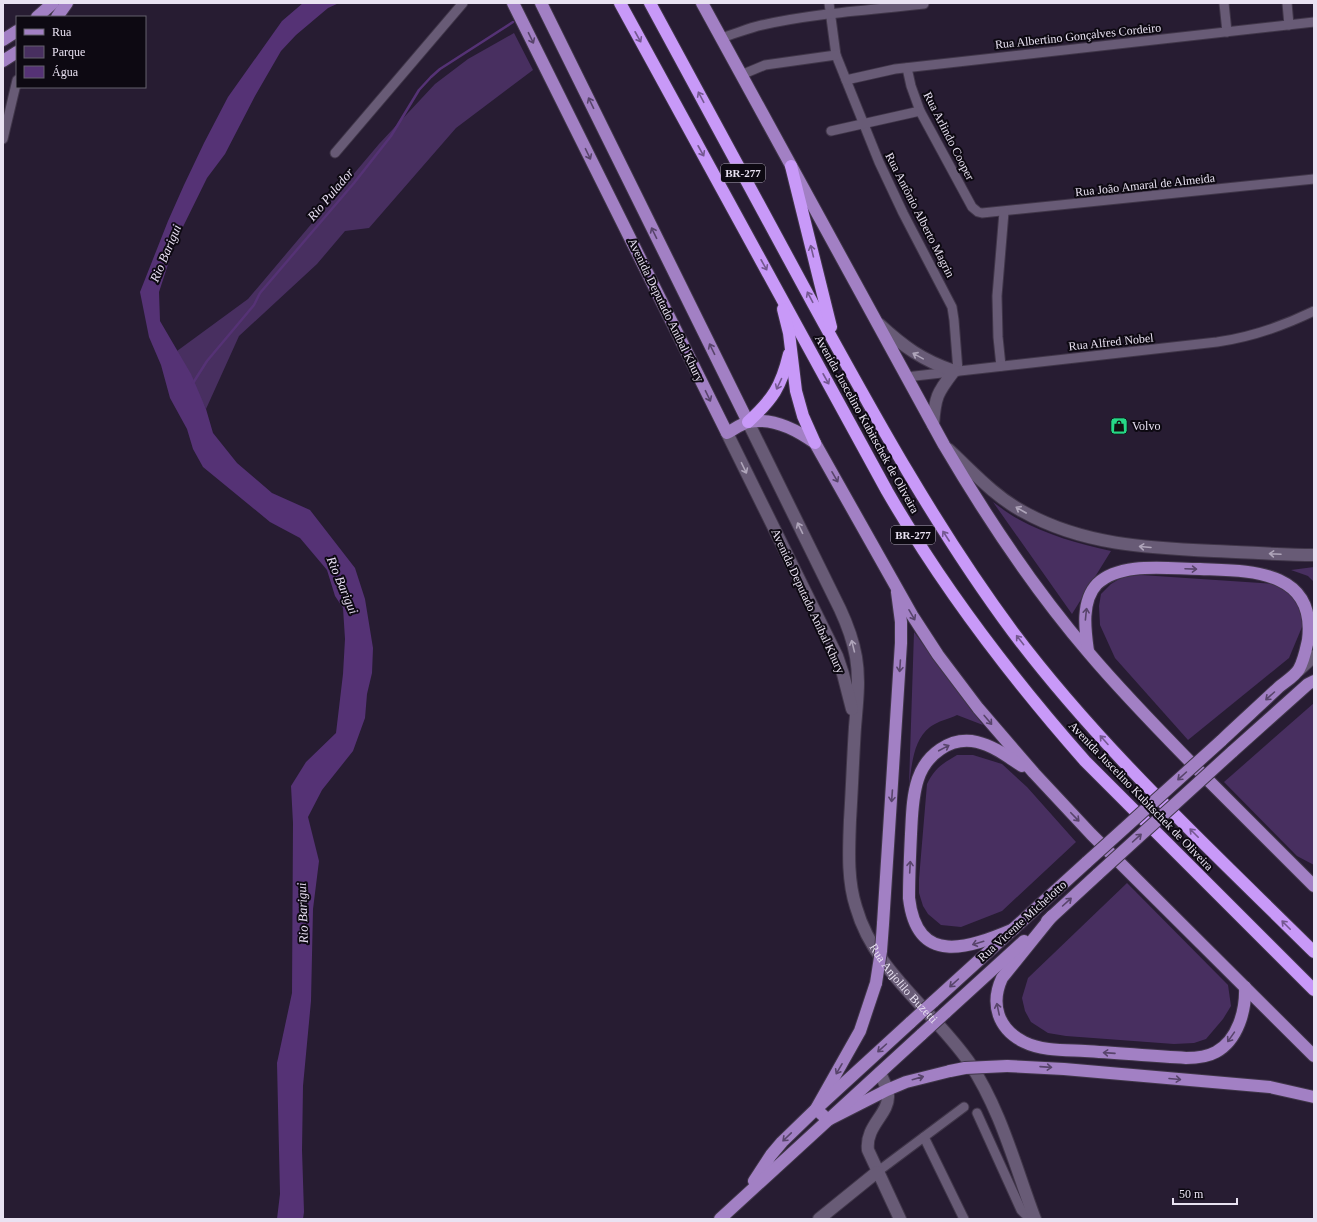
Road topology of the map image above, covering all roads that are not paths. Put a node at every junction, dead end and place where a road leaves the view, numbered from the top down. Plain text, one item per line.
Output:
1 (53, 3) edge
2 (67, 3) edge
3 (463, 3) edge
4 (513, 3) edge
5 (541, 3) edge
6 (620, 3) edge
7 (650, 3) edge
8 (702, 3) edge
9 (829, 3) edge
10 (1224, 3) edge
11 (1287, 3) edge
12 (924, 4) dead end
13 (830, 14) junction
14 (38, 16) edge
15 (57, 16) edge
16 (1314, 22) edge
17 (1289, 25) junction
18 (16, 32) edge
19 (1227, 32) junction
20 (721, 38) junction
21 (3, 40) edge
22 (16, 53) edge
23 (836, 55) junction
24 (3, 61) edge
25 (907, 68) junction
26 (741, 75) junction
27 (846, 80) junction
28 (16, 84) edge
29 (920, 111) junction
30 (863, 124) junction
31 (831, 131) dead end
32 (3, 139) edge
33 (335, 152) dead end
34 (791, 166) junction
35 (1314, 179) edge
36 (978, 212) joint
37 (1004, 212) junction
38 (779, 292) junction
39 (1314, 311) edge
40 (876, 322) junction
41 (789, 333) junction
42 (835, 344) junction
43 (1001, 366) junction
44 (956, 371) junction
45 (906, 377) junction
46 (748, 422) junction
47 (933, 425) junction
48 (727, 433) junction
49 (815, 444) junction
50 (944, 445) junction
51 (1314, 555) edge
52 (896, 585) junction
53 (1089, 652) junction
54 (1314, 656) edge
55 (1299, 670) junction
56 (1312, 681) edge
57 (855, 726) junction
58 (1034, 773) junction
59 (1290, 862) junction
60 (1314, 873) edge
61 (1314, 886) edge
62 (1052, 916) junction
63 (1014, 929) junction
64 (1314, 952) edge
65 (1244, 987) junction
66 (1314, 990) edge
67 (1266, 1008) junction
68 (1243, 1012) junction
69 (1314, 1056) edge
70 (880, 1073) junction
71 (887, 1090) junction
72 (1314, 1097) edge
73 (964, 1108) dead end
74 (816, 1109) junction
75 (977, 1113) dead end
76 (828, 1120) junction
77 (924, 1137) junction
78 (877, 1172) junction
79 (743, 1197) junction
80 (825, 1217) edge
81 (720, 1219) edge
82 (900, 1219) edge
83 (964, 1219) edge
84 (1034, 1219) edge

1 - 14 main road
2 - 15 main road
3 - 33 street
4 -> 48 main road, Avenida Deputado Aníbal Khury
46 -> 5 main road, Avenida Deputado Aníbal Khury
6 -> 38 highway, Avenida Juscelino Kubitschek de Oliveira / BR-277
42 -> 7 highway, Avenida Juscelino Kubitschek de Oliveira / BR-277
8 - 20 main road
9 - 13 street, Rua Antônio Alberto Magrin
10 - 19 street
11 - 17 street
12 - 13 street
13 - 20 street
13 - 23 street, Rua Antônio Alberto Magrin
16 - 17 street, Rua Albertino Gonçalves Cordeiro
17 - 19 street, Rua Albertino Gonçalves Cordeiro
18 - 21 main road
19 - 25 street, Rua Albertino Gonçalves Cordeiro
20 - 26 main road
22 - 24 main road
23 - 26 street
23 - 27 street, Rua Antônio Alberto Magrin
25 - 27 street, Rua Albertino Gonçalves Cordeiro
25 - 29 street, Rua Arlindo Cooper
26 - 34 main road
27 - 30 street, Rua Antônio Alberto Magrin
28 - 32 street
29 - 30 street
29 - 36 street, Rua Arlindo Cooper
30 - 31 street
30 - 44 street, Rua Antônio Alberto Magrin
34 - 40 main road
42 -> 34 highway
35 - 37 street, Rua João Amaral de Almeida
36 - 37 street, Rua João Amaral de Almeida
37 - 43 street
38 - 41 highway
38 -> 66 highway, Avenida Juscelino Kubitschek de Oliveira / BR-277
39 - 43 street, Rua Alfred Nobel
44 -> 40 main road
40 - 45 main road
41 -> 46 highway
41 - 49 highway
64 -> 42 highway, Avenida Juscelino Kubitschek de Oliveira / BR-277
43 - 44 street, Rua Alfred Nobel
44 - 45 street, Rua Alfred Nobel
44 - 47 main road
45 - 47 main road
46 - 48 main road
46 - 49 main road
57 -> 46 main road, Avenida Deputado Aníbal Khury
47 - 50 main road
48 -> 57 main road, Avenida Deputado Aníbal Khury
49 -> 52 main road
51 -> 50 main road
50 - 53 main road
52 -> 58 main road
52 -> 74 main road, bridge
53 -> 55 main road
53 - 59 main road
54 - 55 main road, Rua Vicente Michelotto
55 -> 63 main road, Rua Vicente Michelotto, bridge
62 -> 56 main road, Rua Vicente Michelotto, bridge
57 - 84 main road, Rua Anjolilo Buzetti
63 -> 58 main road
58 -> 65 main road
59 - 60 main road
59 - 61 main road
68 -> 62 main road
62 - 70 main road, Rua Vicente Michelotto, bridge
63 -> 74 main road, Rua Vicente Michelotto, bridge
65 - 67 main road
65 - 68 main road
67 - 68 main road
67 - 69 main road
70 - 71 main road
70 - 76 main road, Rua Vicente Michelotto
71 -> 72 main road, bridge
71 - 76 main road
71 - 78 main road
73 - 77 street
74 - 76 main road
74 -> 79 main road, Rua Vicente Michelotto
75 - 84 street
76 - 79 main road, Rua Vicente Michelotto
77 - 78 street
77 - 83 street
78 - 80 main road
78 - 82 main road
79 - 81 main road, Rua Vicente Michelotto

